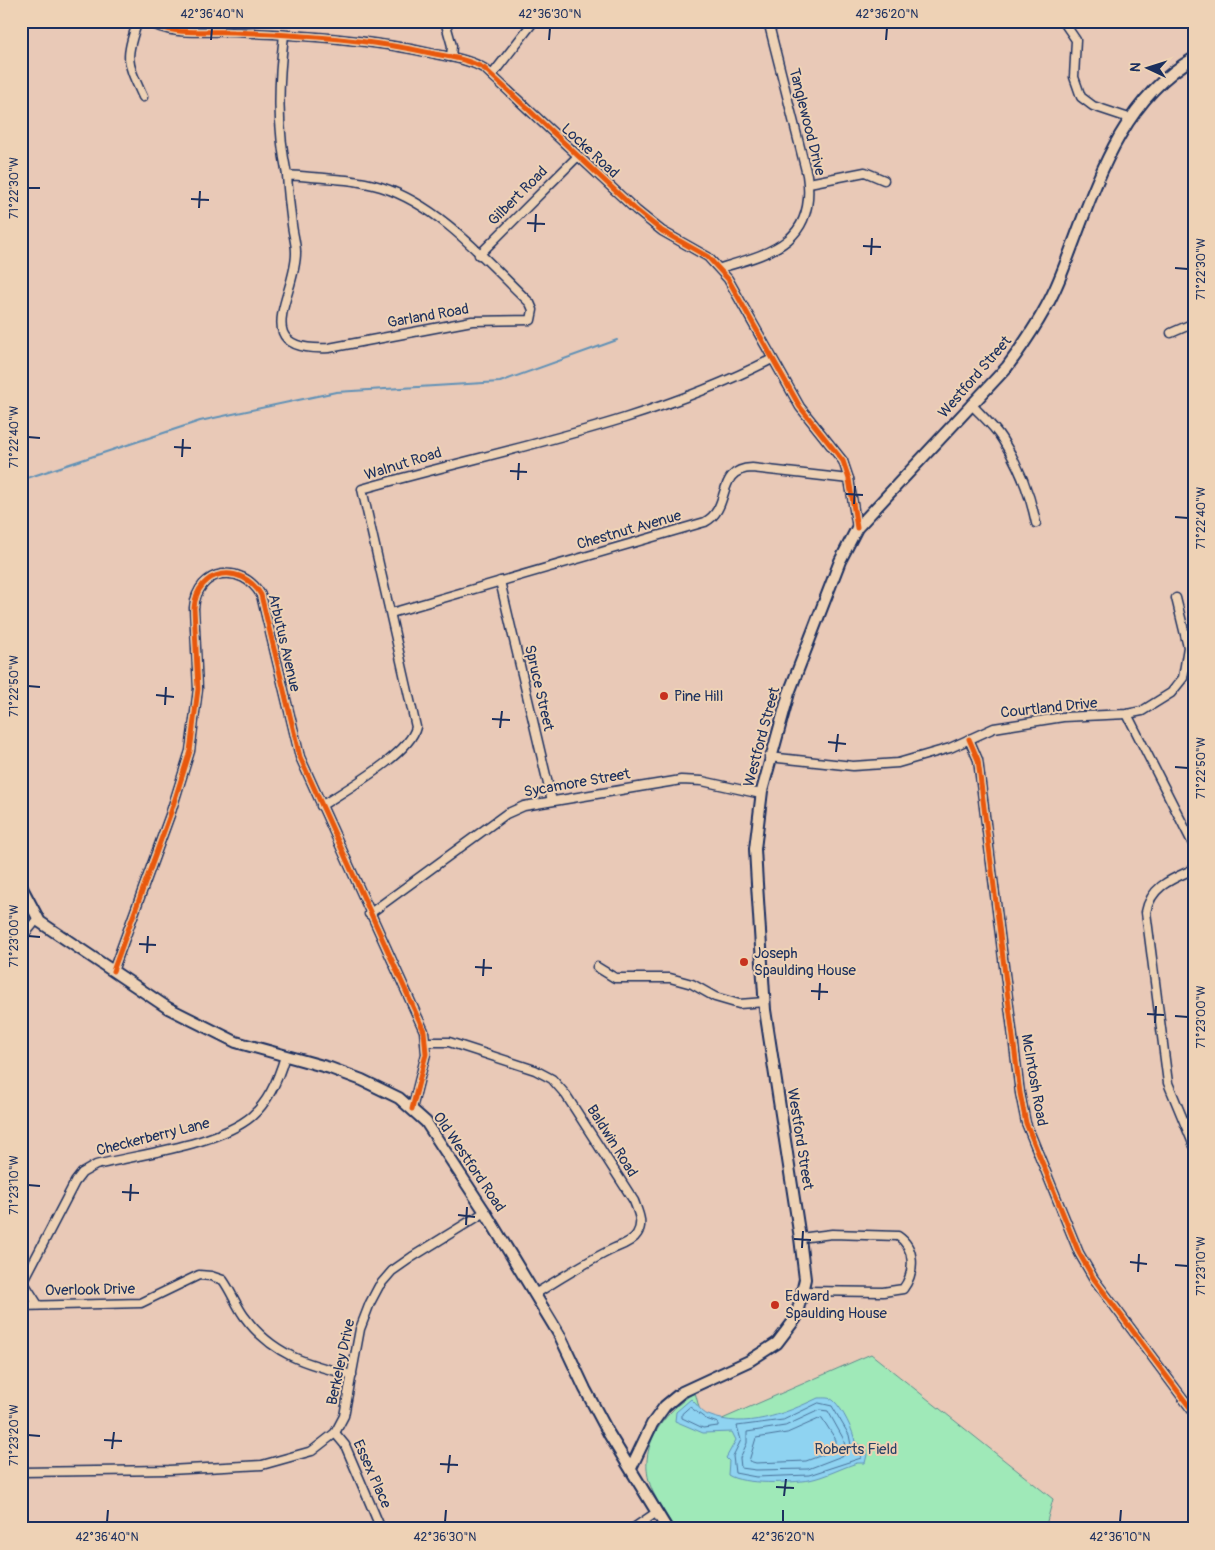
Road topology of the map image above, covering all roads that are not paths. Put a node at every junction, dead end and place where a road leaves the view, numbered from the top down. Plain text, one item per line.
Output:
1 (138, 21) edge
2 (148, 21) edge
3 (444, 21) edge
4 (534, 21) edge
5 (768, 21) edge
6 (1063, 21) edge
7 (284, 35) junction
8 (451, 57) junction
9 (1194, 58) edge
10 (492, 75) junction
11 (143, 98) dead end
12 (1129, 118) junction
13 (577, 157) junction
14 (287, 176) junction
15 (884, 180) dead end
16 (809, 183) junction
17 (479, 255) junction
18 (720, 268) junction
19 (1194, 323) edge
20 (1171, 333) dead end
21 (772, 359) junction
22 (971, 404) junction
23 (849, 479) junction
24 (1036, 522) dead end
25 (857, 528) junction
26 (500, 582) junction
27 (1176, 598) dead end
28 (391, 613) junction
29 (1127, 714) junction
30 (970, 738) junction
31 (770, 757) junction
32 (761, 794) junction
33 (552, 801) junction
34 (321, 806) junction
35 (1194, 846) edge
36 (1194, 869) edge
37 (21, 886) edge
38 (369, 914) junction
39 (38, 918) junction
40 (21, 938) edge
41 (597, 967) dead end
42 (113, 971) junction
43 (765, 1002) junction
44 (426, 1042) junction
45 (285, 1056) junction
46 (412, 1109) junction
47 (1194, 1146) edge
48 (485, 1212) junction
49 (800, 1238) junction
50 (23, 1284) edge
51 (802, 1291) junction
52 (535, 1294) junction
53 (21, 1306) edge
54 (38, 1306) junction
55 (352, 1375) junction
56 (1194, 1413) edge
57 (336, 1433) junction
58 (631, 1468) junction
59 (21, 1472) edge
60 (657, 1512) junction
61 (381, 1529) edge
62 (632, 1529) edge
63 (668, 1529) edge

1 - 11 street
2 - 7 street, Locke Road
3 - 8 street
4 - 10 street
5 - 16 street, Tanglewood Drive
6 - 12 street
7 - 8 street, Locke Road
7 - 14 street, Garland Road
8 - 10 street, Locke Road
9 - 12 main road, Westford Street
10 - 13 street, Locke Road
12 - 22 main road, Westford Street
13 - 17 street, Gilbert Road
13 - 18 street, Locke Road
14 - 17 street, Garland Road
14 - 17 street, Garland Road
15 - 16 street
16 - 18 street, Tanglewood Drive
18 - 21 street, Locke Road
19 - 20 street
21 - 23 street, Locke Road
21 - 28 street, Walnut Road
22 - 24 street
22 - 25 main road, Westford Street
23 - 25 street, Locke Road
23 - 26 street, Chestnut Avenue
25 - 31 main road, Westford Street
26 - 28 street, Chestnut Avenue
26 - 33 street, Spruce Street
27 - 29 street, Courtland Drive
28 - 34 street, Walnut Road
29 - 30 street, Courtland Drive
29 - 35 street
30 - 31 street, Courtland Drive
30 - 56 street, McIntosh Road
31 - 32 main road, Westford Street
32 - 33 street, Sycamore Street
32 - 43 main road, Westford Street
33 - 38 street, Sycamore Street
34 - 38 street, Arbutus Avenue
34 - 42 street, Arbutus Avenue
36 - 47 street
37 - 39 main road, Old Westford Road
38 - 44 street, Arbutus Avenue
39 - 40 street
39 - 42 main road, Old Westford Road
41 - 43 street
42 - 45 main road, Old Westford Road
43 - 49 main road, Westford Street
44 - 46 street, Arbutus Avenue
44 - 52 street, Baldwin Road
45 - 46 main road, Old Westford Road
45 - 50 street, Checkerberry Lane
46 - 48 main road, Old Westford Road
48 - 52 main road, Old Westford Road
48 - 55 street, Berkeley Drive
49 - 51 main road, Westford Street
49 - 51 street
50 - 54 street, Checkerberry Lane
51 - 58 main road, Westford Street
52 - 58 main road, Old Westford Road
53 - 54 street, Overlook Drive
54 - 55 street, Overlook Drive
55 - 57 street, Berkeley Drive
57 - 59 street
57 - 61 street, Essex Place
58 - 60 main road, Old Westford Road
60 - 62 street
60 - 63 main road, Old Westford Road

